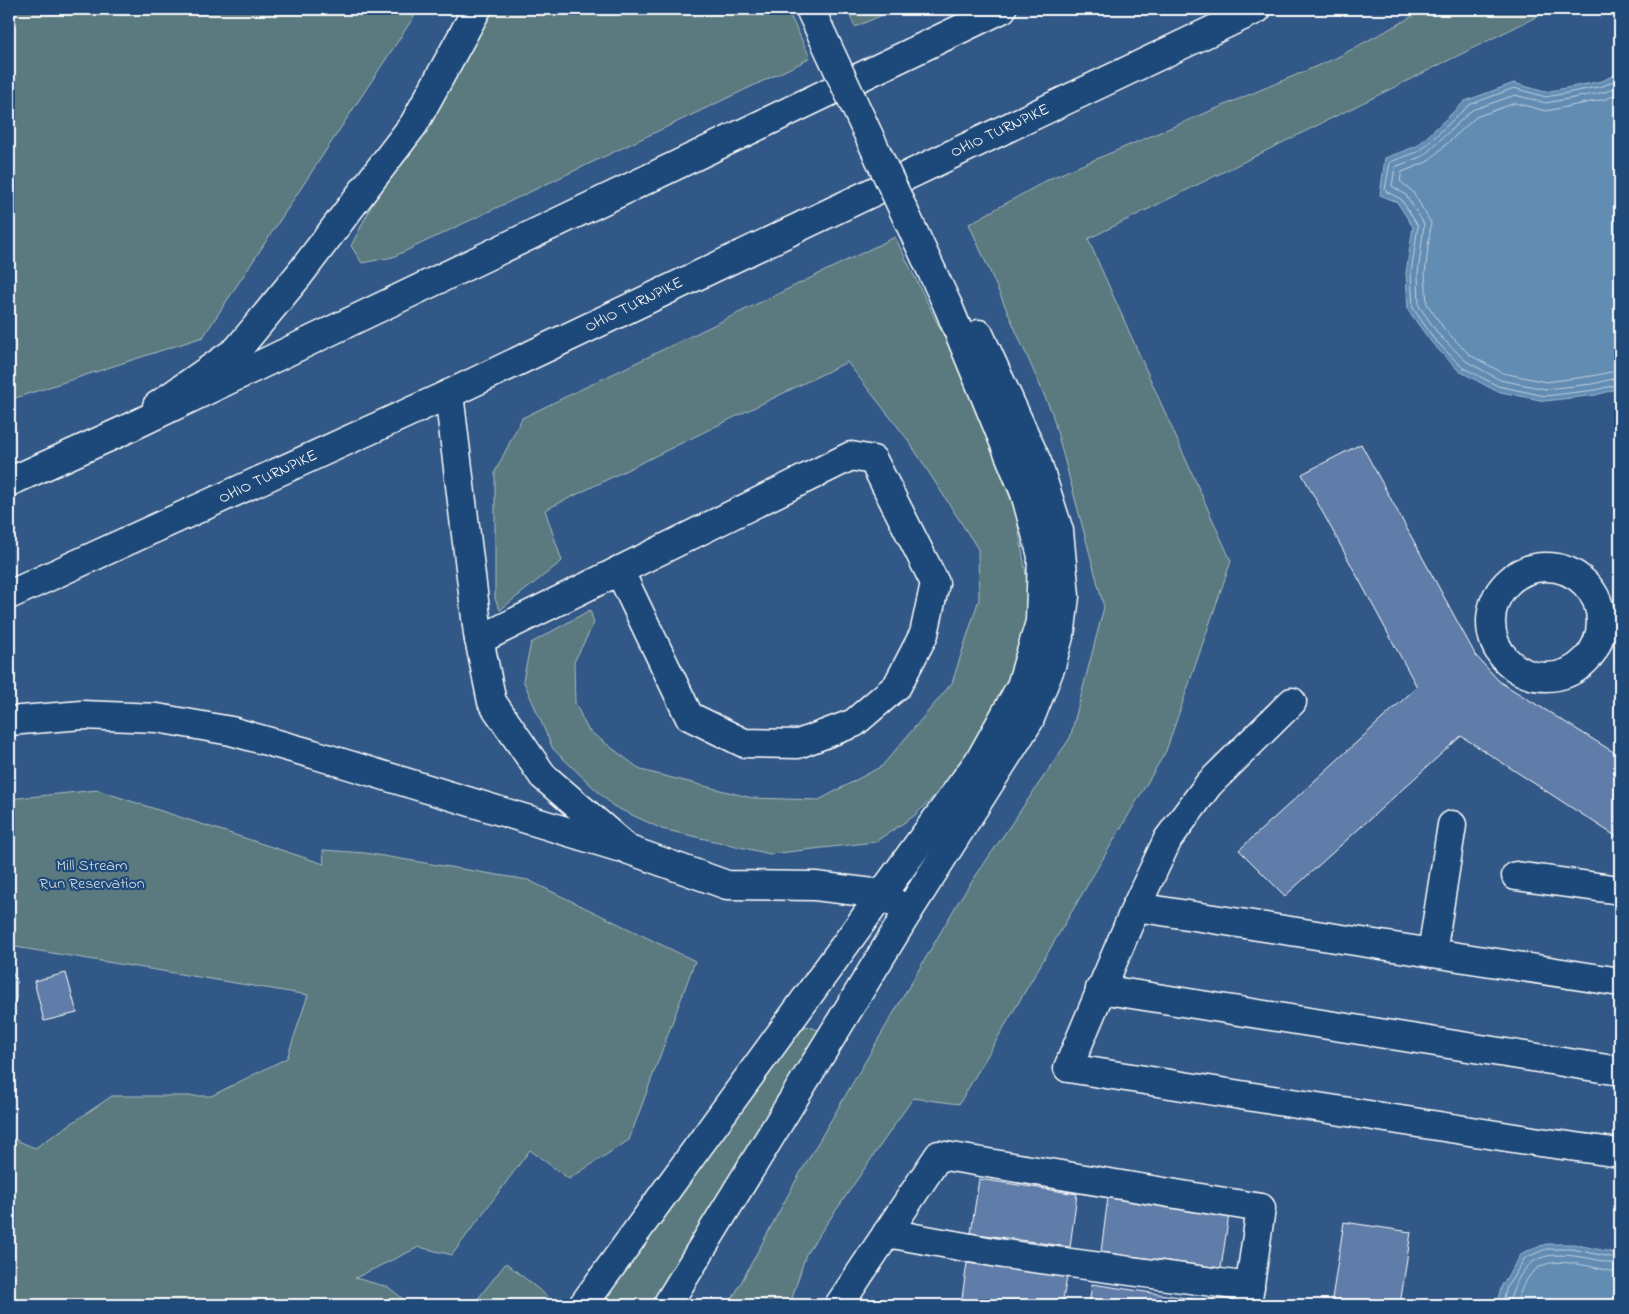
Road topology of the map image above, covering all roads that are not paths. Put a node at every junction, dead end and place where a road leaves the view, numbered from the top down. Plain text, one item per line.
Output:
1 (477, 9) edge
2 (810, 9) edge
3 (830, 9) edge
4 (1002, 9) edge
5 (1257, 9) edge
6 (956, 303) junction
7 (449, 394) junction
8 (118, 433) junction
9 (9, 482) edge
10 (619, 570) junction
11 (9, 595) edge
12 (479, 640) junction
13 (1292, 702) dead end
14 (9, 721) edge
15 (1452, 825) dead end
16 (629, 850) junction
17 (1516, 876) dead end
18 (1620, 890) edge
19 (882, 894) junction
20 (1136, 907) junction
21 (908, 912) junction
22 (1432, 953) junction
23 (1620, 982) edge
24 (1100, 989) junction
25 (1620, 1071) edge
26 (1620, 1153) edge
27 (887, 1233) junction
28 (1248, 1296) edge
29 (583, 1305) edge
30 (668, 1305) edge
31 (839, 1305) edge

1 - 8 main road
2 - 6 main road, bridge
3 - 6 main road
4 - 8 main road
5 - 7 main road, OHIO TURNPIKE
6 - 19 main road
6 - 21 main road
7 - 11 main road, OHIO TURNPIKE
7 - 12 main road
8 - 9 main road
10 - 10 main road
10 - 12 main road
12 - 16 main road
13 - 20 main road
14 - 16 main road
15 - 22 main road
16 - 19 main road
17 - 18 main road
19 - 21 main road
19 - 29 main road
20 - 22 main road
20 - 24 main road
21 - 30 main road
22 - 23 main road
24 - 25 main road
24 - 26 main road
27 - 28 main road
27 - 28 main road
27 - 31 main road

